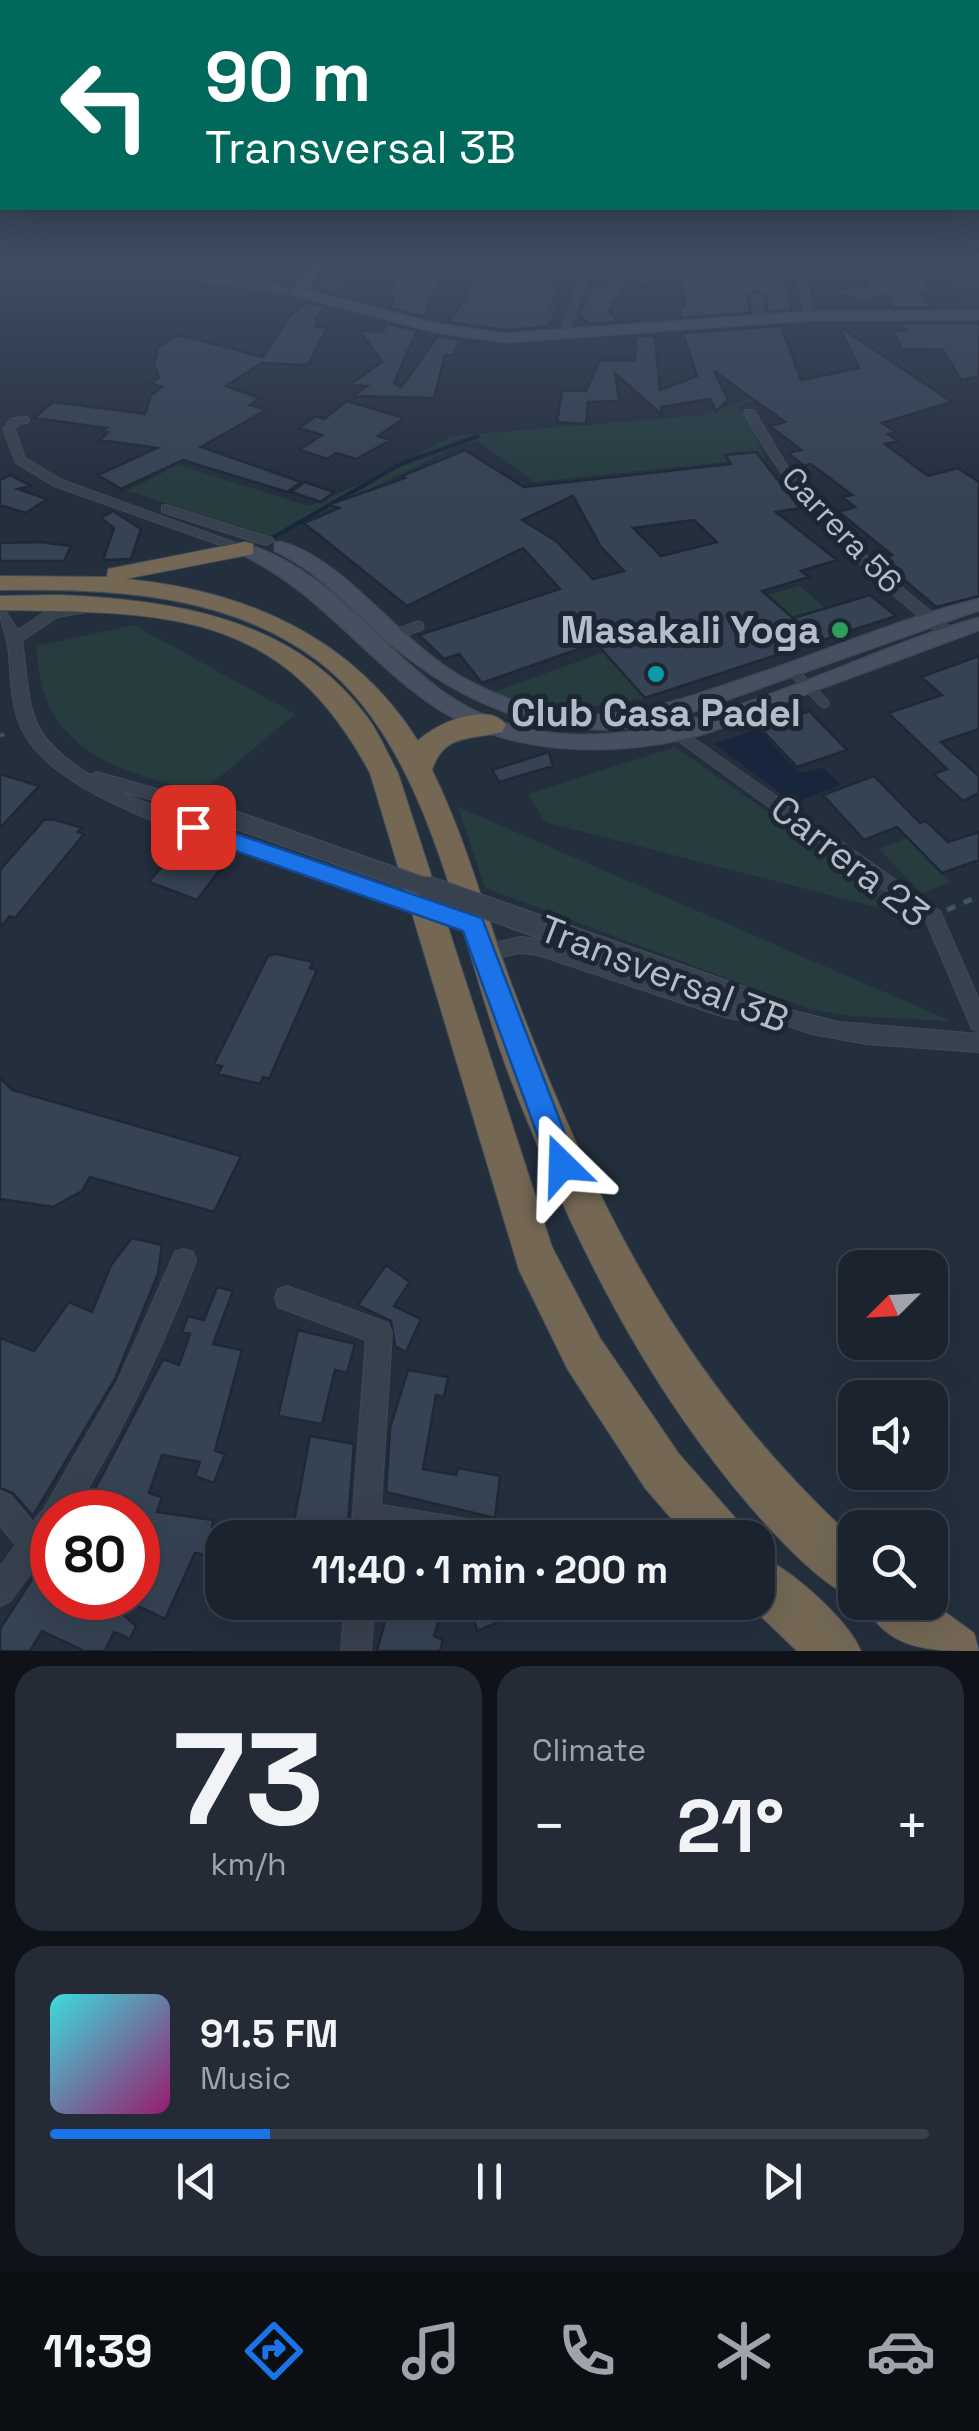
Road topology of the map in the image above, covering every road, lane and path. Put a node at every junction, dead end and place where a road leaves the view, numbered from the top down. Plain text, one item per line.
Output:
1 (750, 412) dead end
2 (21, 420) dead end
3 (107, 500) junction
4 (165, 508) junction
5 (148, 515) junction
6 (256, 545) junction
7 (88, 580) junction
8 (0, 583) edge
9 (0, 604) edge
10 (979, 604) edge
11 (126, 605) junction
12 (0, 614) edge
13 (932, 619) junction
14 (979, 624) edge
15 (419, 626) dead end
16 (950, 634) junction
17 (16, 638) junction
18 (384, 640) junction
19 (792, 670) junction
20 (806, 686) junction
21 (824, 703) dead end
22 (492, 726) junction
23 (679, 733) junction
24 (418, 770) junction
25 (73, 771) junction
26 (979, 896) edge
27 (427, 908) junction
28 (933, 916) junction
29 (478, 939) junction
30 (768, 1010) junction
31 (979, 1023) edge
32 (979, 1043) edge
33 (184, 1262) dead end
34 (287, 1298) dead end
35 (72, 1490) edge
36 (0, 1505) edge
37 (367, 1520) edge
38 (704, 1520) edge
39 (30, 1539) edge
40 (30, 1554) edge
41 (838, 1559) edge
42 (0, 1591) edge
43 (775, 1596) edge
44 (359, 1620) edge
45 (914, 1620) edge
46 (356, 1651) edge
47 (834, 1651) edge
48 (956, 1651) edge

1 - 13 street, Carrera 56
2 - 3 street
3 - 4 street
3 - 5 street
4 - 5 lane
4 - 6 street
5 - 6 street
6 - 7 highway
6 - 18 street
7 - 8 highway
7 - 24 highway
9 - 11 highway
10 - 13 street
11 - 17 street
11 - 27 highway
12 - 17 street
13 - 16 street, Carrera 56
13 - 19 street
14 - 16 street
15 - 18 lane
16 - 20 street
17 - 25 street, Transversal 3B
18 - 19 street
18 - 22 street
19 - 20 lane
20 - 21 lane
20 - 23 street
22 - 23 street
22 - 24 highway
23 - 28 street, Carrera 23
24 - 29 highway
25 - 27 street, Transversal 3B
25 - 30 street, Transversal 3B, bridge
26 - 28 path
27 - 29 street, Transversal 3B
27 - 38 highway
28 - 31 street, Carrera 23
29 - 30 street
29 - 41 highway
30 - 32 street, Transversal 3B
33 - 35 street
34 - 37 street
36 - 39 street
40 - 42 street
43 - 47 highway
44 - 46 street
45 - 48 highway

